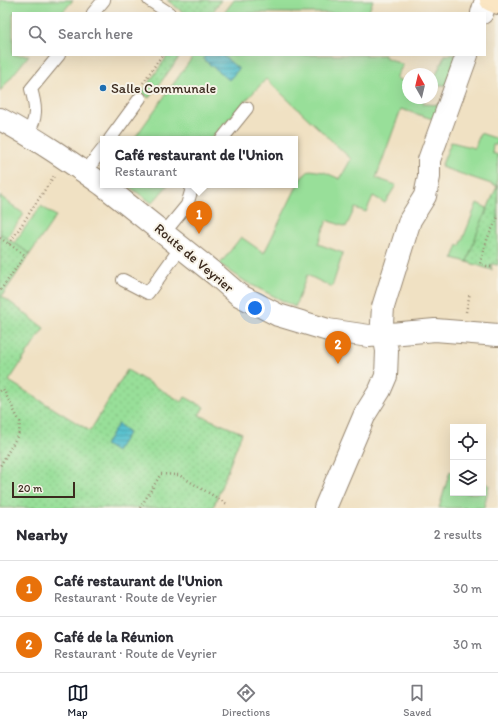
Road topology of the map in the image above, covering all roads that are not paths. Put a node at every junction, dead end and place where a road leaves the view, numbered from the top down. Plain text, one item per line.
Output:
1 (104, 0) edge
2 (149, 0) edge
3 (486, 0) edge
4 (491, 0) edge
5 (498, 3) edge
6 (94, 12) edge
7 (167, 12) edge
8 (482, 12) edge
9 (58, 56) edge
10 (467, 56) edge
11 (140, 98) road end
12 (247, 108) dead end
13 (0, 119) edge
14 (27, 133) junction
15 (112, 136) edge
16 (224, 136) edge
17 (100, 153) edge
18 (85, 172) junction
19 (100, 183) edge
20 (107, 188) edge
21 (192, 188) edge
22 (164, 233) junction
23 (181, 247) junction
24 (123, 280) dead end
25 (385, 335) junction
26 (498, 335) edge
27 (325, 508) edge

1 - 6 lane
2 - 7 lane
3 - 8 street
4 - 5 main road
9 - 14 lane
10 - 25 street
11 - 15 lane
12 - 16 lane
13 - 14 street, Route de Veyrier
14 - 18 street, Route de Veyrier
17 - 18 lane
18 - 19 street, Route de Veyrier
20 - 22 street, Route de Veyrier
21 - 22 lane
22 - 23 street, Route de Veyrier
23 - 24 lane
23 - 25 street, Route de Veyrier
25 - 26 street, Route de Veyrier
25 - 27 street

